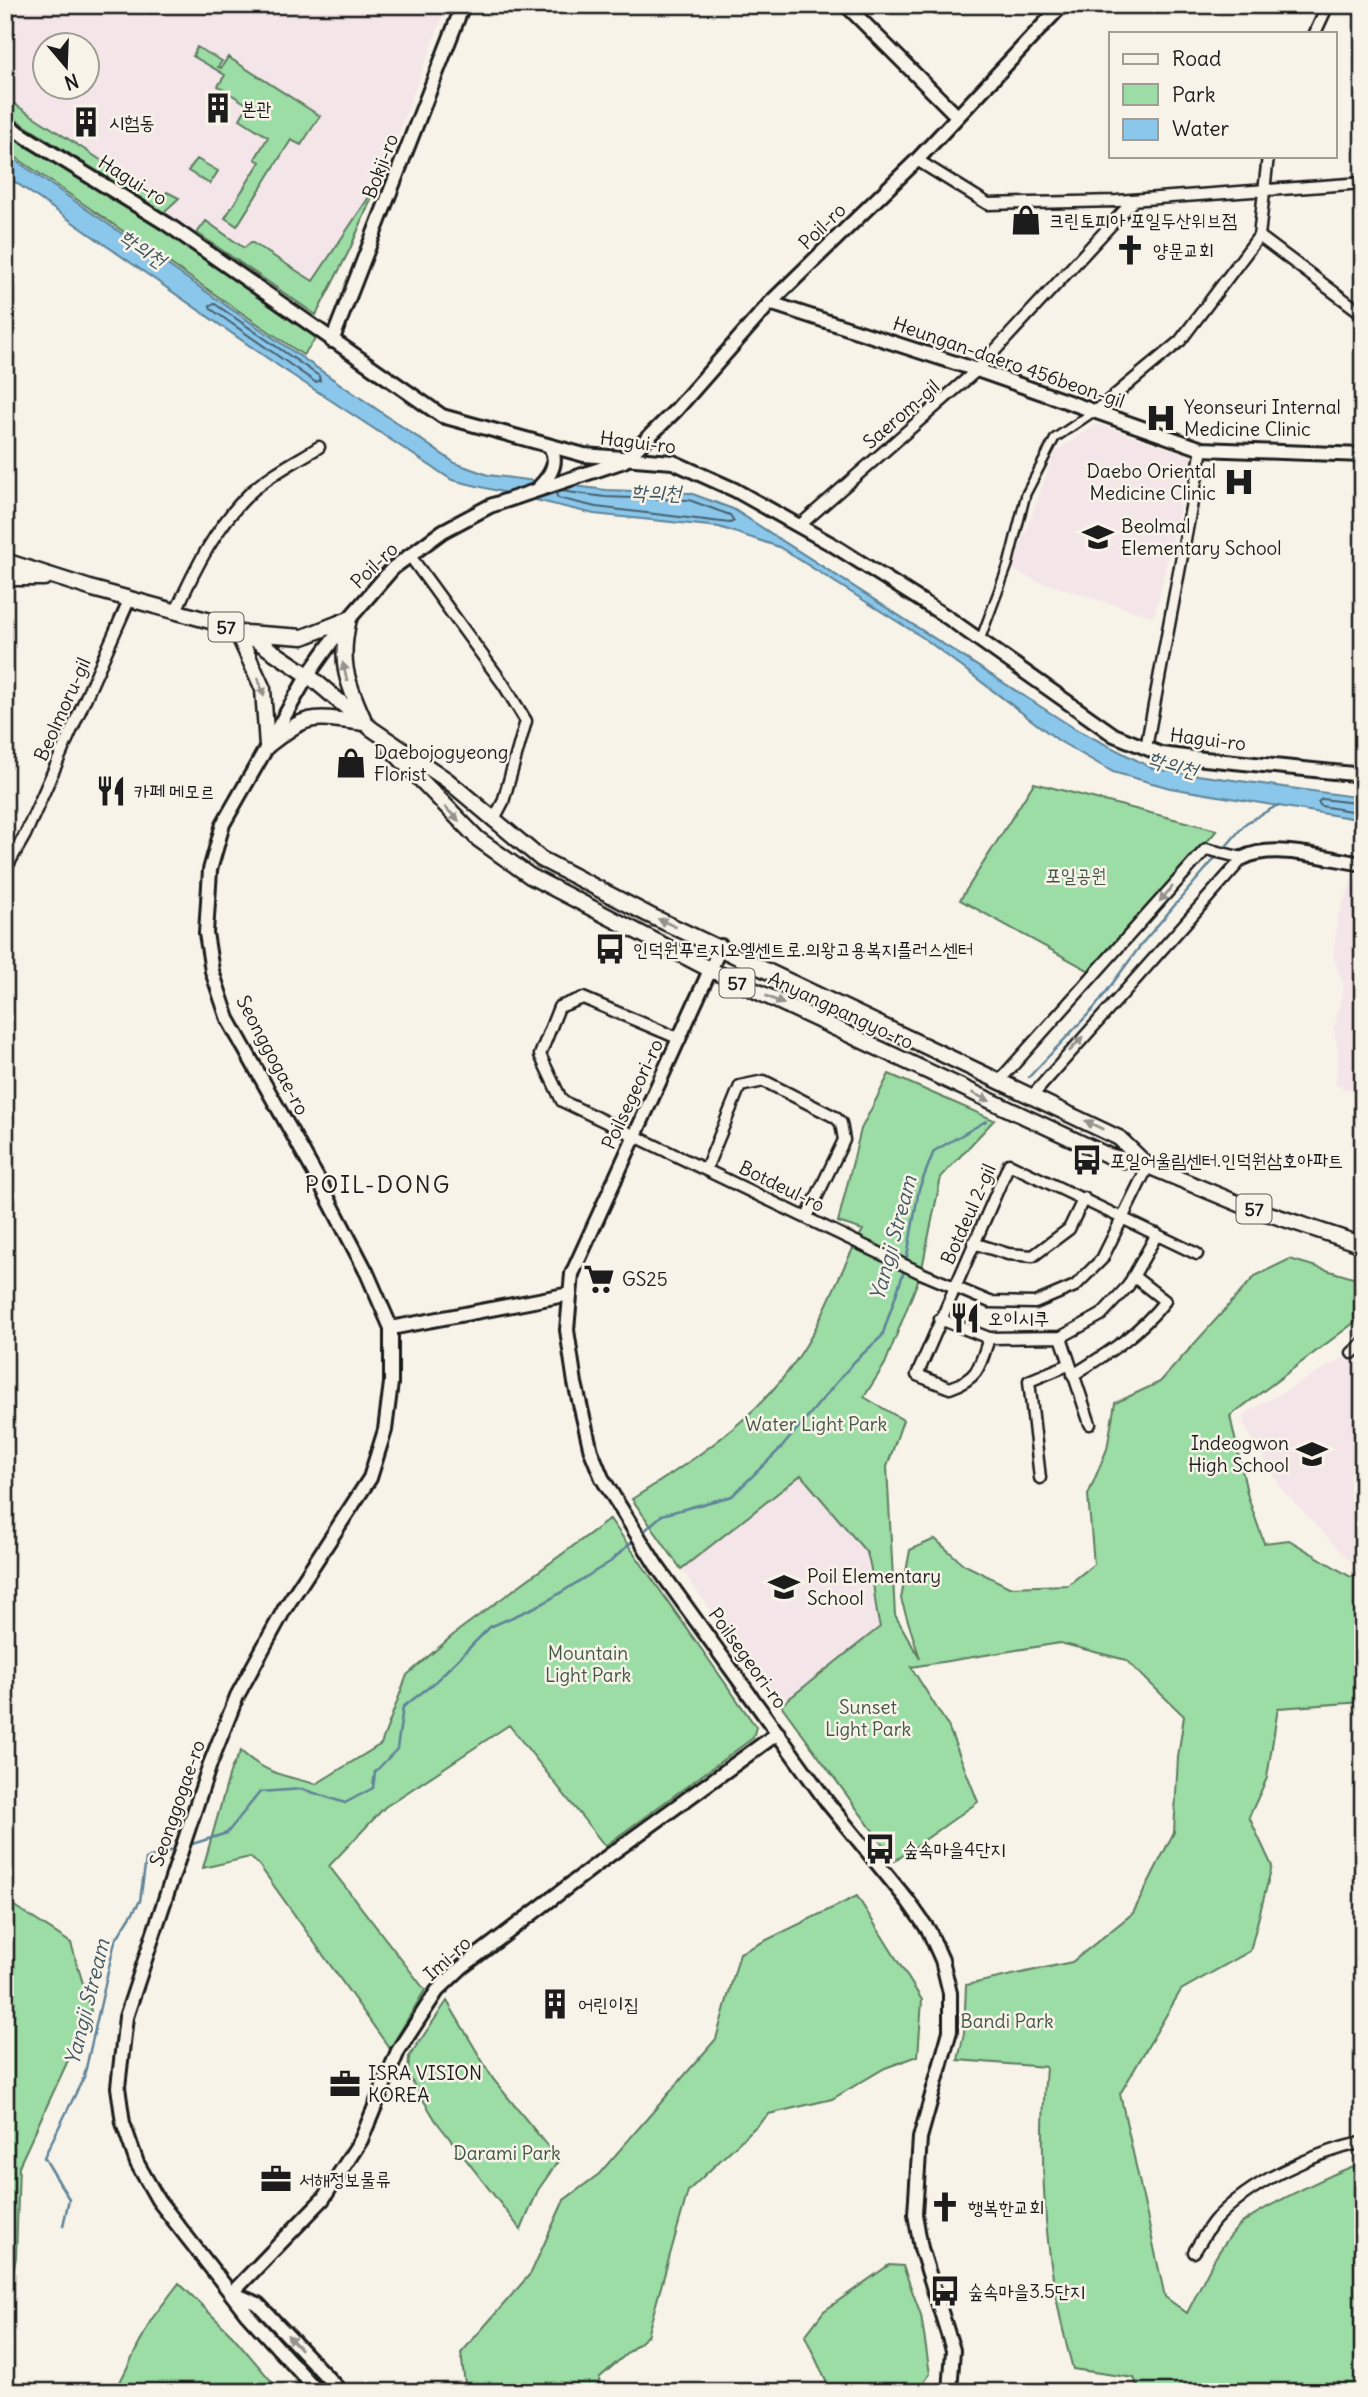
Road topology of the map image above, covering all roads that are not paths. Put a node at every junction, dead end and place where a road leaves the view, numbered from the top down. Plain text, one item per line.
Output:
1 (463, 5) edge
2 (846, 5) edge
3 (1062, 5) edge
4 (1328, 5) edge
5 (1315, 32) edge
6 (956, 116) junction
7 (5, 124) edge
8 (1268, 158) edge
9 (917, 160) junction
10 (1363, 183) edge
11 (1265, 191) junction
12 (1134, 200) junction
13 (1259, 236) junction
14 (770, 303) junction
15 (1363, 314) edge
16 (332, 341) junction
17 (977, 370) junction
18 (1096, 411) junction
19 (319, 447) dead end
20 (1202, 449) junction
21 (552, 451) junction
22 (1363, 455) edge
23 (624, 461) junction
24 (538, 489) junction
25 (799, 526) junction
26 (410, 556) junction
27 (5, 561) edge
28 (56, 577) junction
29 (5, 578) edge
30 (130, 598) junction
31 (176, 611) junction
32 (349, 619) junction
33 (237, 632) junction
34 (980, 640) junction
35 (308, 675) junction
36 (368, 726) junction
37 (267, 746) junction
38 (1146, 748) junction
39 (1363, 775) edge
40 (493, 821) junction
41 (1242, 858) junction
42 (1363, 864) edge
43 (5, 870) edge
44 (721, 946) junction
45 (711, 971) junction
46 (680, 1039) junction
47 (1000, 1080) junction
48 (1032, 1096) junction
49 (633, 1138) junction
50 (1148, 1166) junction
51 (706, 1169) junction
52 (1084, 1198) junction
53 (1123, 1216) junction
54 (807, 1217) junction
55 (1157, 1234) junction
56 (973, 1243) junction
57 (1363, 1245) edge
58 (1197, 1254) dead end
59 (1133, 1276) junction
60 (954, 1288) junction
61 (570, 1294) junction
62 (940, 1320) junction
63 (391, 1328) junction
64 (1061, 1337) junction
65 (989, 1339) junction
66 (1363, 1343) edge
67 (1352, 1353) dead end
68 (1070, 1370) junction
69 (1090, 1424) dead end
70 (1040, 1479) dead end
71 (778, 1732) junction
72 (1363, 2142) edge
73 (1194, 2252) dead end
74 (232, 2292) junction
75 (318, 2392) edge
76 (341, 2392) edge
77 (950, 2392) edge

1 - 16 street, Bokji-ro
2 - 6 street
3 - 6 street, Poil-ro
4 - 5 street
6 - 9 street, Poil-ro
7 - 16 street, Hagui-ro
8 - 11 street
9 - 12 street
9 - 14 street, Poil-ro
10 - 11 street
11 - 12 street
11 - 13 street
12 - 17 street, Saerom-gil
13 - 15 street
13 - 18 street
14 - 17 street, Heungan-daero 456beon-gil
14 - 23 street, Poil-ro
16 - 21 street, Hagui-ro
17 - 18 street, Heungan-daero 456beon-gil
17 - 25 street, Saerom-gil
18 - 20 street, Heungan-daero 456beon-gil
18 - 34 street
19 - 31 street
20 - 22 street, Heungan-daero 456beon-gil
20 - 38 street
21 - 23 street, Hagui-ro
21 - 24 street
23 - 24 street, Poil-ro
23 - 25 street, Hagui-ro
24 - 26 street, Poil-ro
25 - 34 street, Hagui-ro
26 - 32 street, Poil-ro
26 - 40 street
27 - 28 main road, Anyangpangyo-ro / 57
28 - 29 main road, Anyangpangyo-ro / 57
28 - 30 main road, Anyangpangyo-ro / 57
30 - 31 main road, Anyangpangyo-ro / 57
30 - 43 street, Beolmoru-gil
31 - 33 main road, Anyangpangyo-ro / 57
32 - 33 main road
32 - 35 street, Poil-ro
36 -> 32 main road
33 - 35 main road, Anyangpangyo-ro / 57
33 -> 37 main road
34 - 38 street, Hagui-ro
35 - 36 main road, Anyangpangyo-ro / 57
35 - 37 street, Seonggogae-ro
36 - 37 main road
36 - 40 main road, Anyangpangyo-ro / 57
36 -> 45 main road, Anyangpangyo-ro / 57
37 - 63 street, Seonggogae-ro
38 - 39 street, Hagui-ro
44 -> 40 main road, Anyangpangyo-ro / 57
41 - 42 street
41 -> 47 street
48 -> 41 street
44 - 45 street, Poilsegeori-ro
44 - 47 main road, Anyangpangyo-ro / 57
45 - 46 street, Poilsegeori-ro
45 -> 50 main road, Anyangpangyo-ro / 57
46 - 49 street, Poilsegeori-ro
46 - 49 street, Botdeul-ro
47 - 48 main road, Anyangpangyo-ro / 57
50 -> 48 main road, Anyangpangyo-ro / 57
49 - 51 street, Botdeul-ro
49 - 61 street, Poilsegeori-ro
50 - 53 street, Botdeul-ro
50 - 57 main road, Anyangpangyo-ro / 57
51 - 54 street, Botdeul-ro
51 - 54 street
52 - 53 street, Botdeul 2-gil
52 - 56 street
52 - 56 street, Botdeul 2-gil
53 - 55 street, Botdeul 2-gil
53 - 60 street, Botdeul-ro
54 - 60 street, Botdeul-ro
55 - 58 street, Botdeul 2-gil
55 - 59 street
56 - 60 street, Botdeul 2-gil
59 - 64 street
59 - 68 street
60 - 62 street, Botdeul 2-gil
61 - 63 street
61 - 71 street, Poilsegeori-ro
62 - 65 street
62 - 65 street, Botdeul 2-gil
63 - 74 street, Seonggogae-ro
64 - 65 street
64 - 68 street
66 - 67 street
68 - 69 street
68 - 70 street
71 - 74 street, Imi-ro
71 - 77 street, Poilsegeori-ro
72 - 73 street
74 - 75 street, Seonggogae-ro
76 -> 74 street, Seonggogae-ro

